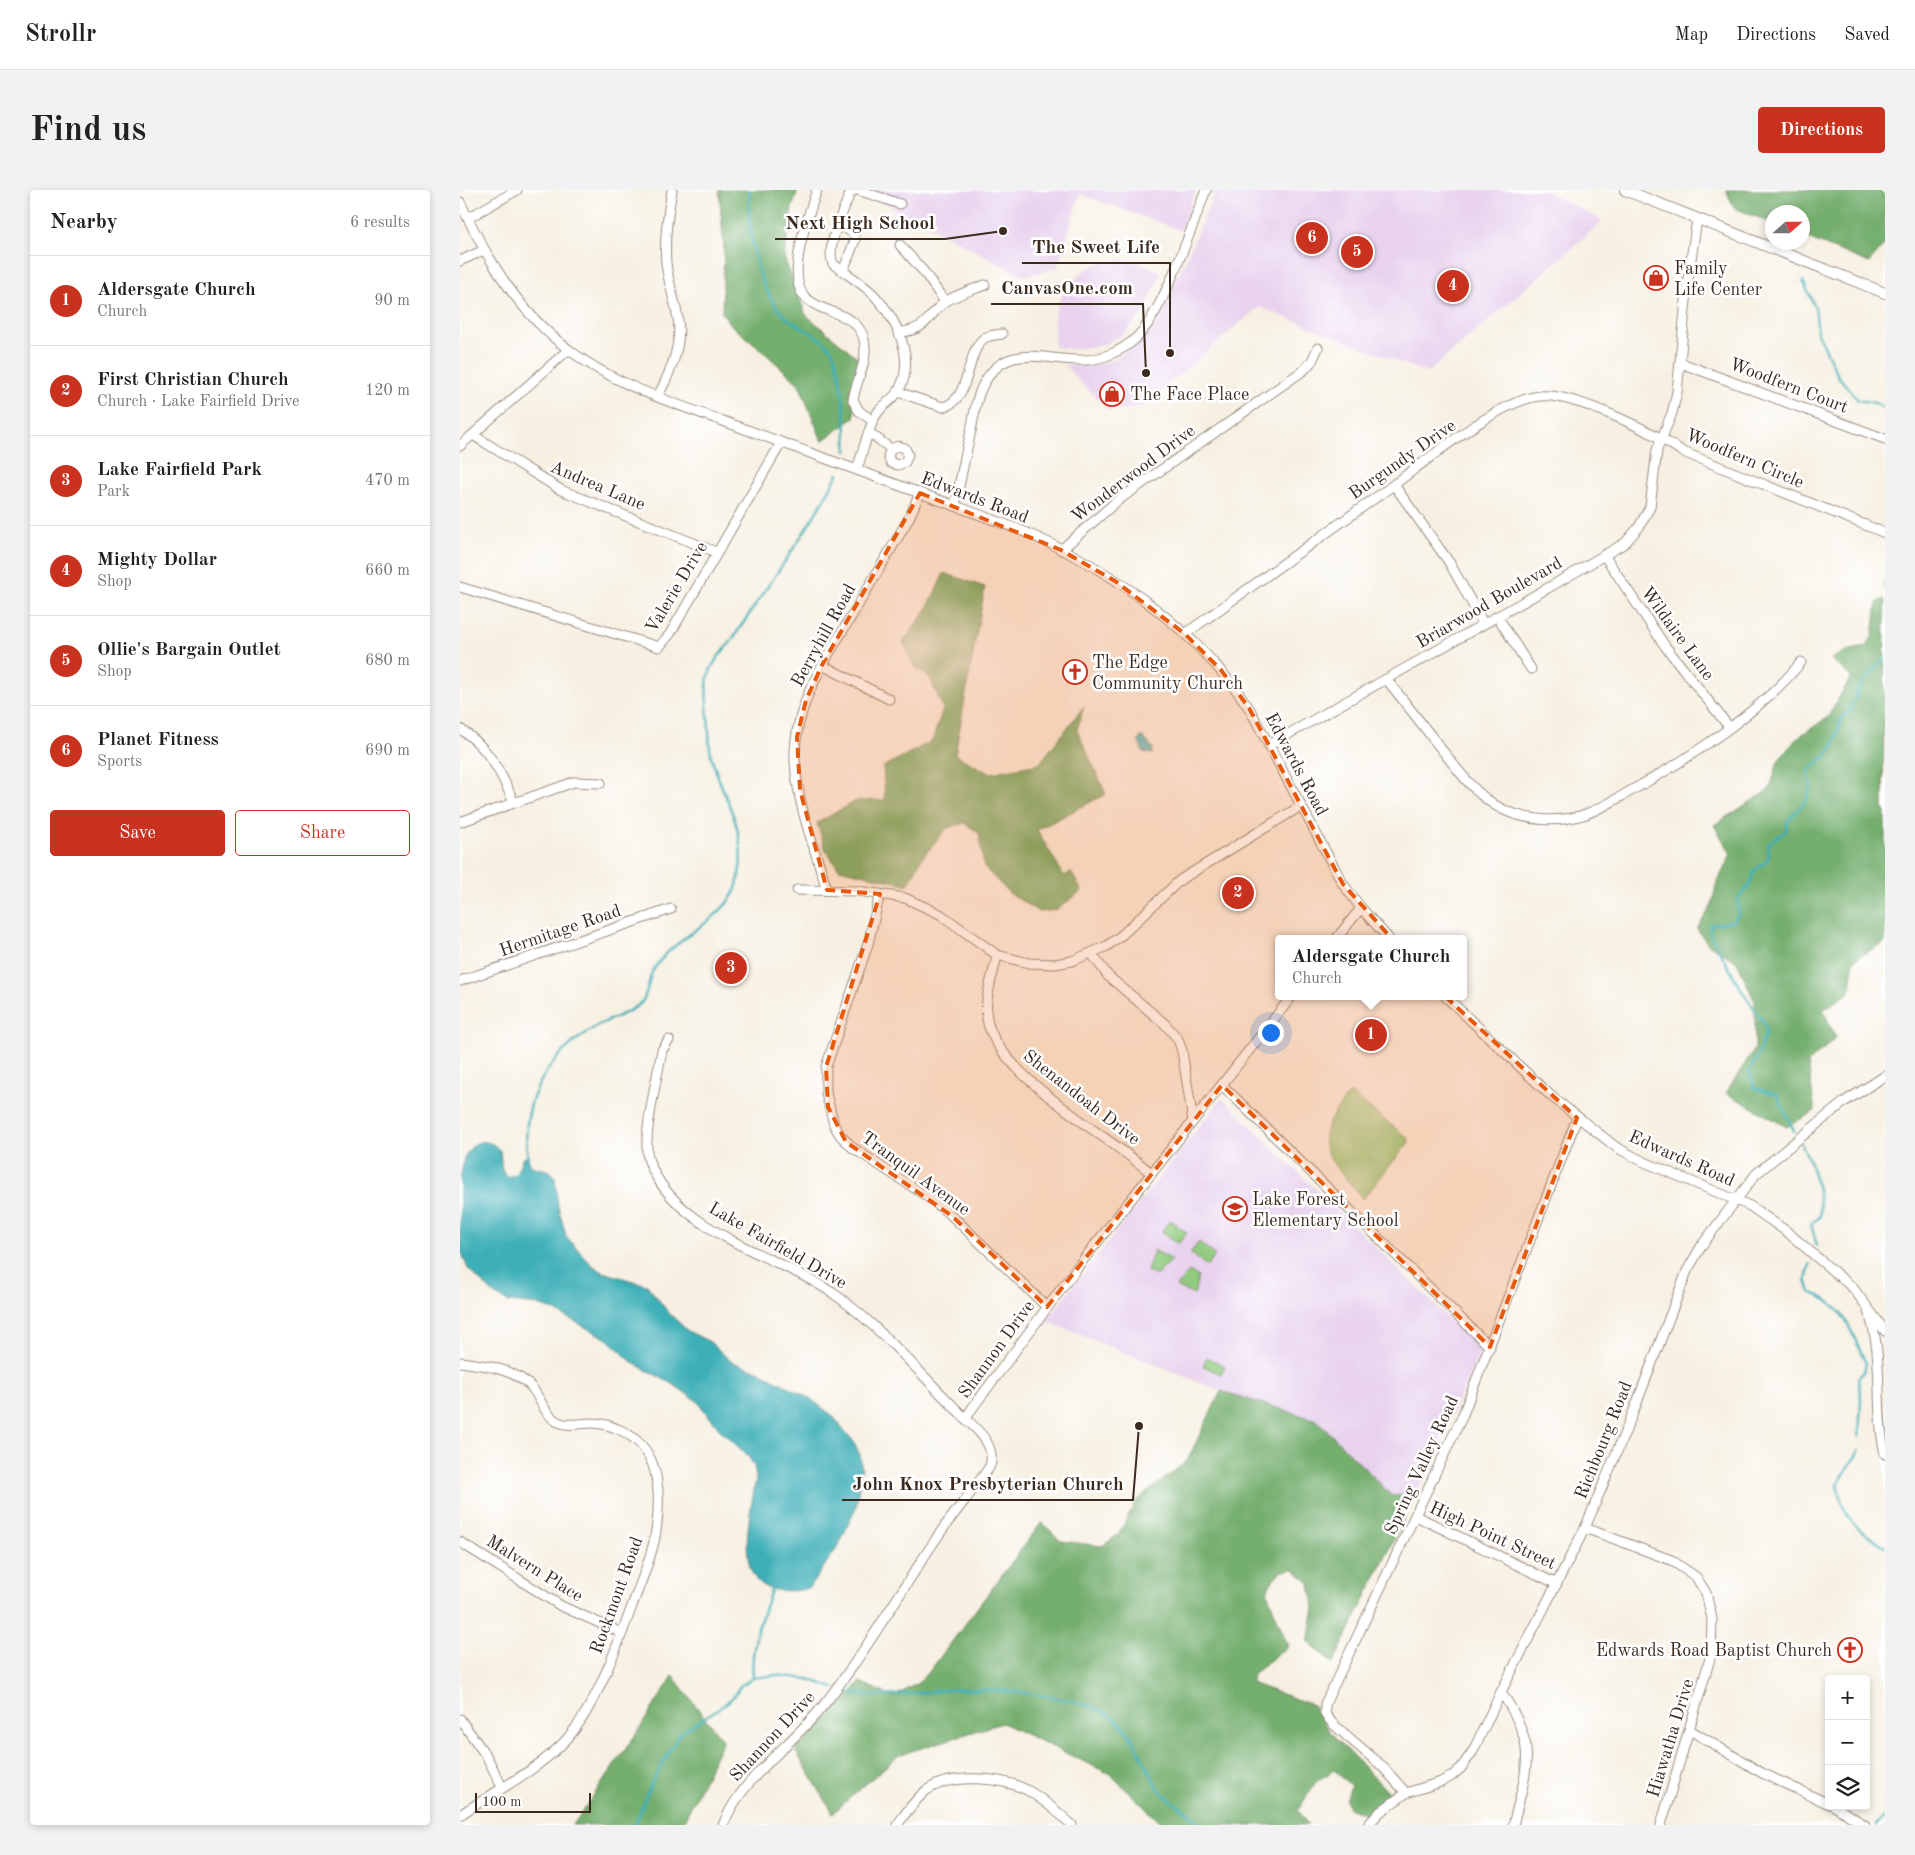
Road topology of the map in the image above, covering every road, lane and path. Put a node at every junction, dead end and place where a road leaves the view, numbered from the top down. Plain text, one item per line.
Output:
1 (517, 190) edge
2 (672, 190) edge
3 (817, 190) edge
4 (857, 190) edge
5 (1206, 190) edge
6 (1626, 190) edge
7 (460, 202) edge
8 (900, 204) dead end
9 (468, 218) junction
10 (1697, 219) junction
11 (839, 223) junction
12 (900, 245) dead end
13 (484, 250) junction
14 (460, 261) edge
15 (843, 272) junction
16 (985, 285) dead end
17 (1885, 293) edge
18 (945, 302) junction
19 (898, 333) junction
20 (1002, 334) dead end
21 (1318, 348) dead end
22 (568, 350) junction
23 (1681, 364) junction
24 (898, 392) junction
25 (658, 396) junction
26 (873, 421) junction
27 (870, 433) junction
28 (473, 435) junction
29 (1660, 437) junction
30 (1885, 438) edge
31 (781, 443) junction
32 (460, 446) edge
33 (891, 449) dead end
34 (857, 470) junction
35 (1394, 485) junction
36 (920, 493) junction
37 (955, 506) junction
38 (1885, 533) edge
39 (1061, 550) junction
40 (716, 552) junction
41 (1604, 555) junction
42 (460, 588) edge
43 (1497, 616) junction
44 (1483, 624) junction
45 (1185, 634) junction
46 (1802, 662) dead end
47 (822, 665) junction
48 (1531, 669) dead end
49 (1386, 680) junction
50 (889, 699) dead end
51 (1728, 727) junction
52 (460, 729) edge
53 (1268, 745) junction
54 (601, 783) dead end
55 (514, 803) junction
56 (1302, 806) junction
57 (460, 822) edge
58 (797, 890) dead end
59 (826, 890) junction
60 (880, 894) junction
61 (1361, 908) junction
62 (671, 909) dead end
63 (1339, 935) edge
64 (1385, 935) edge
65 (1092, 954) junction
66 (997, 955) junction
67 (460, 981) edge
68 (1289, 1000) edge
69 (1449, 1000) edge
70 (669, 1040) dead end
71 (1885, 1077) edge
72 (1222, 1085) junction
73 (1577, 1118) junction
74 (1193, 1121) junction
75 (1151, 1173) junction
76 (1735, 1200) junction
77 (1864, 1304) junction
78 (1047, 1307) junction
79 (1885, 1331) edge
80 (1490, 1347) junction
81 (460, 1362) edge
82 (966, 1418) junction
83 (1885, 1454) edge
84 (1416, 1516) junction
85 (1585, 1528) junction
86 (460, 1542) edge
87 (1557, 1584) junction
88 (622, 1633) junction
89 (1501, 1692) junction
90 (460, 1719) edge
91 (1690, 1730) junction
92 (502, 1787) junction
93 (1406, 1793) junction
94 (1825, 1802) edge
95 (1841, 1810) edge
96 (460, 1815) edge
97 (723, 1825) edge
98 (897, 1825) edge
99 (1072, 1825) edge
100 (1368, 1825) edge
101 (1513, 1825) edge
102 (1661, 1825) edge
103 (1865, 1825) edge

1 - 9 street
2 - 25 street
3 - 26 street
4 - 8 street
4 - 11 street
5 - 37 street
6 - 10 main road
7 - 9 street, Edwards Road
9 - 13 street, Edwards Road
10 - 17 main road
10 - 23 street, Woodfern Circle
11 - 15 street
11 - 15 street
12 - 18 street
13 - 14 street
13 - 22 street, Edwards Road
15 - 19 street
16 - 18 street
18 - 19 street
19 - 24 street
20 - 24 street
21 - 39 street, Wonderwood Drive
22 - 25 street, Edwards Road
22 - 28 street
23 - 29 street, Woodfern Circle
23 - 30 street, Woodfern Court
24 - 26 street
25 - 31 street, Edwards Road
26 - 27 street
27 - 33 street
27 - 34 street
28 - 32 street
28 - 40 street, Andrea Lane
29 - 35 street, Burgundy Drive
29 - 38 street, Woodfern Circle
29 - 41 street, Briarwood Boulevard
31 - 34 street, Edwards Road
31 - 40 street, Valerie Drive
34 - 36 street, Edwards Road
35 - 44 street
35 - 45 street, Burgundy Drive
36 - 37 street, Edwards Road
36 - 47 street, Berryhill Road
37 - 39 street, Edwards Road
39 - 45 street, Edwards Road
40 - 42 street, Valerie Drive
41 - 43 street, Briarwood Boulevard
41 - 51 street, Wildaire Lane
43 - 44 street, Briarwood Boulevard
43 - 48 street
44 - 49 street, Briarwood Boulevard
45 - 53 street, Edwards Road
46 - 51 street
47 - 50 street
47 - 59 street, Berryhill Road
49 - 51 street
49 - 53 street, Briarwood Boulevard
52 - 55 street
53 - 56 street, Edwards Road
54 - 55 street
55 - 57 street
56 - 61 street, Edwards Road
56 - 65 street
58 - 59 street
59 - 60 street
60 - 66 street
60 - 78 street, Tranquil Avenue
61 - 63 street
61 - 64 street, Edwards Road
62 - 67 street, Hermitage Road
65 - 66 street
65 - 74 street
66 - 75 street, Shenandoah Drive
68 - 72 street, Shannon Drive
69 - 73 street, Edwards Road
70 - 82 street, Lake Fairfield Drive
71 - 76 street, Richbourg Road
72 - 74 street, Shannon Drive
72 - 80 street
73 - 76 street, Edwards Road
73 - 80 street, Spring Valley Road
74 - 75 street, Shannon Drive
75 - 78 street, Shannon Drive
76 - 77 street, Edwards Road
76 - 85 street, Richbourg Road
77 - 79 street, Edwards Road
77 - 83 street, Edwards Road
78 - 82 street, Shannon Drive
80 - 84 street, Spring Valley Road
81 - 88 street, Rockmont Road
82 - 97 street, Shannon Drive
84 - 87 street, High Point Street
84 - 93 street, Spring Valley Road
85 - 87 street, Richbourg Road
85 - 91 street, Hiawatha Drive
86 - 88 street, Malvern Place
87 - 89 street, Richbourg Road
88 - 92 street, Rockmont Road
89 - 93 street, Richbourg Road
89 - 101 street
90 - 92 street
91 - 94 street
91 - 102 street, Hiawatha Drive
92 - 96 street, Rockmont Road
93 - 100 street, Richbourg Road
95 - 103 street
98 - 99 street

